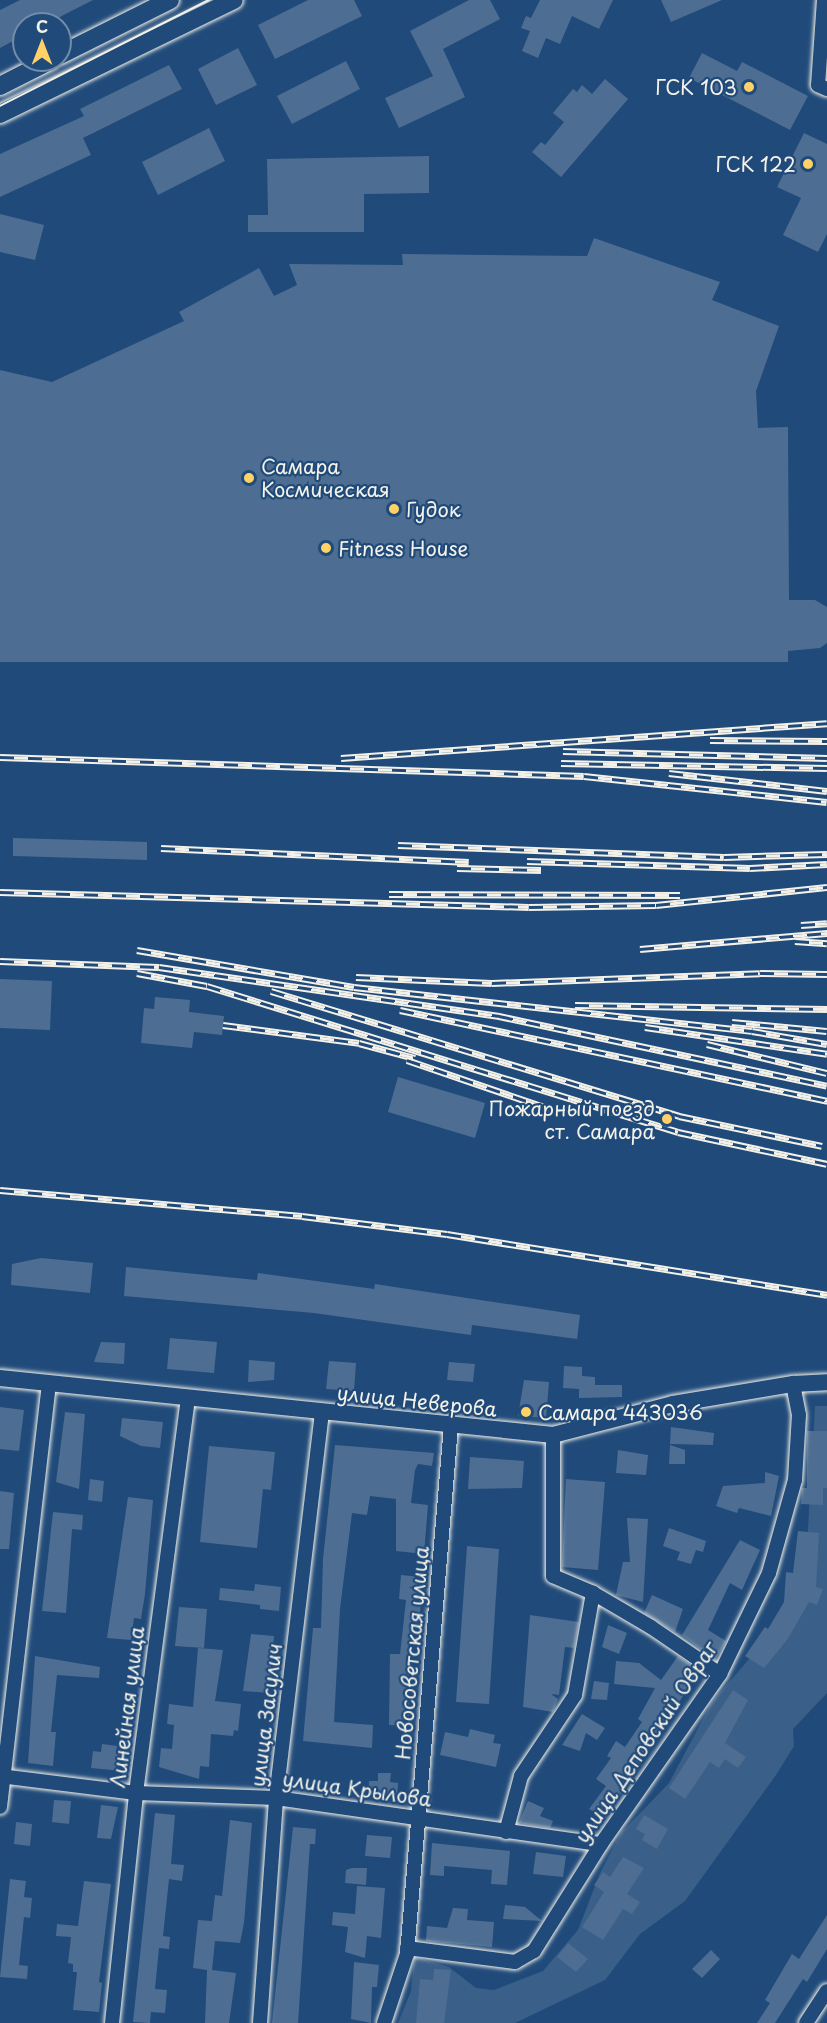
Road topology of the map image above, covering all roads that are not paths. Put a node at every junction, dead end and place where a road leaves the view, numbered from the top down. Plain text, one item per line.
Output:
1 (170, 0) edge
2 (234, 0) edge
3 (824, 0) edge
4 (72, 50) edge
5 (27, 72) edge
6 (0, 86) edge
7 (827, 88) edge
8 (0, 114) edge
9 (0, 1377) edge
10 (827, 1382) edge
11 (49, 1383) junction
12 (793, 1384) junction
13 (188, 1397) junction
14 (322, 1413) junction
15 (451, 1426) junction
16 (553, 1435) junction
17 (593, 1593) junction
18 (720, 1674) junction
19 (2, 1777) edge
20 (136, 1793) junction
21 (276, 1798) junction
22 (0, 1807) edge
23 (417, 1816) junction
24 (506, 1832) junction
25 (600, 1844) junction
26 (407, 1948) junction
27 (827, 1991) edge
28 (112, 2023) edge
29 (260, 2023) edge
30 (384, 2023) edge
31 (806, 2023) edge

1 - 4 main road
2 - 8 main road
3 - 7 street
5 - 6 main road
9 - 11 street, улица Неверова
10 - 12 street, улица Неверова
11 - 13 street, улица Неверова
11 - 19 street
12 - 16 street, улица Неверова
12 - 18 street, улица Деповский Овраг
13 - 14 street, улица Неверова
13 - 20 street, Линейная улица
14 - 15 street, улица Неверова
14 - 21 street, улица Засулич
15 - 16 street, улица Неверова
15 - 23 street, Новосоветская улица
16 - 17 street
17 - 18 street
17 - 24 street
18 - 25 street, улица Деповский Овраг
19 - 20 street, улица Крылова
19 - 22 street
20 - 21 street, улица Крылова
20 - 28 street, Линейная улица
21 - 23 street, улица Крылова
21 - 29 street, улица Засулич
23 - 24 street, улица Крылова
23 - 26 street, Новосоветская улица
24 - 25 street, улица Крылова
25 - 26 street, улица Деповский Овраг
26 - 30 street, Новосоветская улица
27 - 31 street

